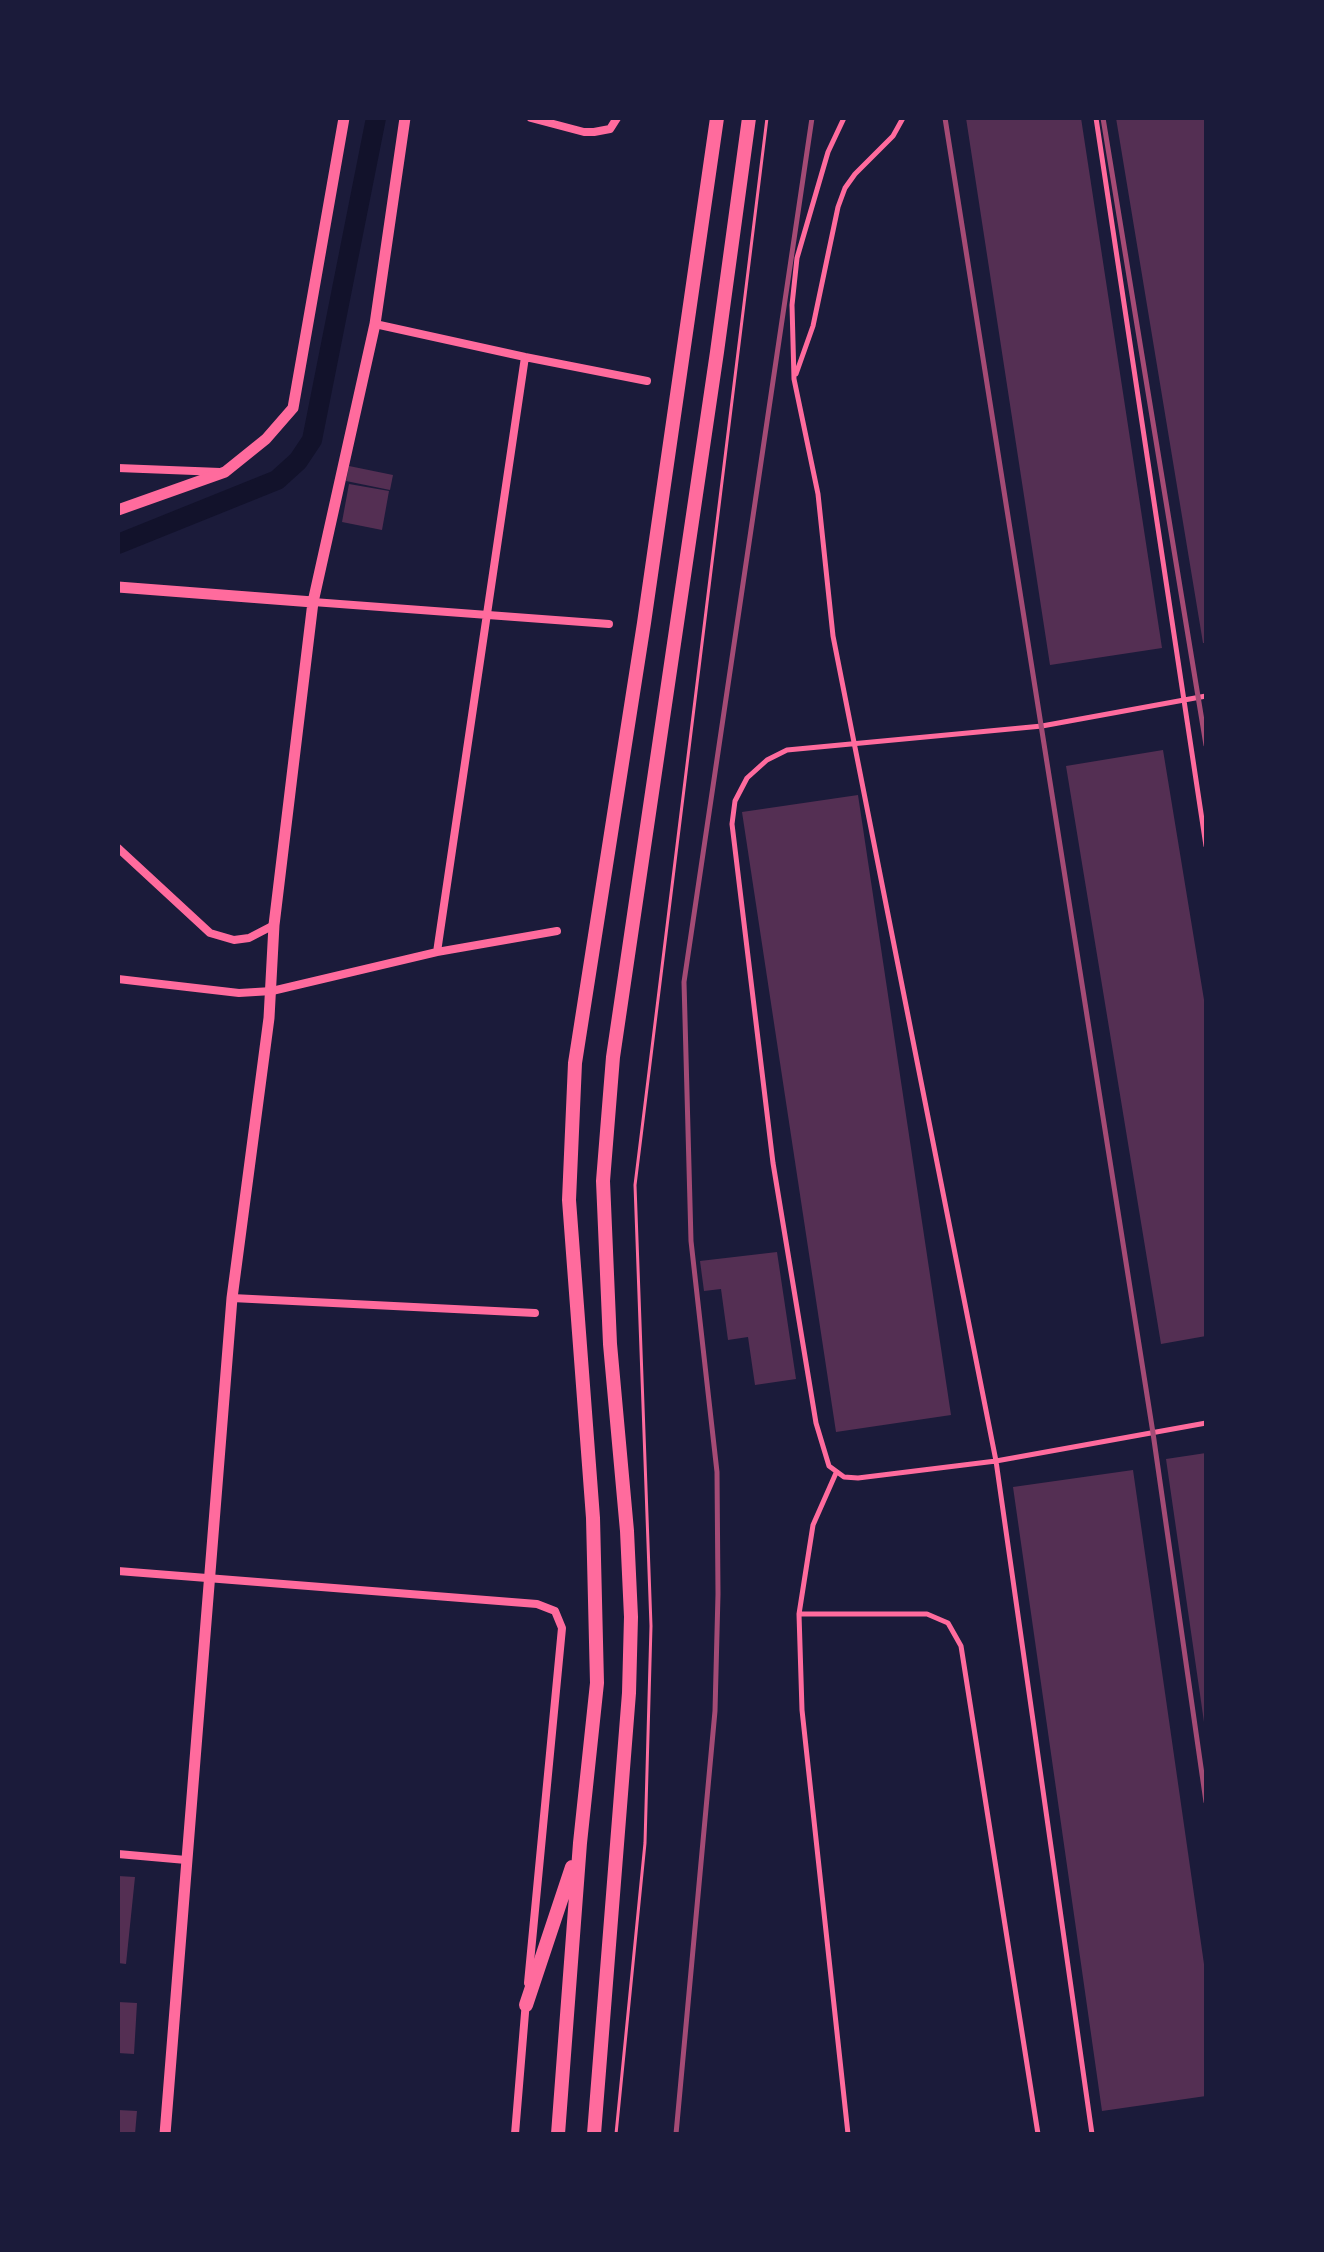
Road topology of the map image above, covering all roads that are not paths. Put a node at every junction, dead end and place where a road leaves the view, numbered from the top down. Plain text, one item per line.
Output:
1 (344, 118) edge
2 (405, 118) edge
3 (531, 118) edge
4 (617, 118) edge
5 (717, 118) edge
6 (749, 118) edge
7 (844, 118) edge
8 (903, 118) edge
9 (1096, 118) edge
10 (375, 324) junction
11 (525, 357) junction
12 (794, 379) junction
13 (647, 381) dead end
14 (118, 468) edge
15 (225, 472) junction
16 (118, 510) edge
17 (118, 587) edge
18 (313, 602) junction
19 (487, 614) junction
20 (609, 624) dead end
21 (1206, 696) edge
22 (1184, 700) junction
23 (855, 743) junction
24 (1206, 846) edge
25 (118, 848) edge
26 (274, 925) junction
27 (557, 931) dead end
28 (437, 952) junction
29 (118, 979) edge
30 (272, 991) junction
31 (232, 1298) junction
32 (535, 1313) dead end
33 (1206, 1423) edge
34 (996, 1461) junction
35 (836, 1473) junction
36 (118, 1571) edge
37 (209, 1578) junction
38 (799, 1614) junction
39 (580, 1843) junction
40 (118, 1854) edge
41 (186, 1860) junction
42 (526, 2005) junction
43 (165, 2134) edge
44 (515, 2134) edge
45 (558, 2134) edge
46 (594, 2134) edge
47 (848, 2134) edge
48 (1038, 2134) edge
49 (1092, 2134) edge

1 - 15 street
2 - 10 street
3 - 4 street
5 - 39 main road
6 - 46 main road
7 - 12 lane
8 - 12 lane
9 - 22 lane
10 - 11 street
10 - 18 street
11 - 13 street
11 - 19 street
12 - 23 lane
14 - 15 street
15 - 16 street
17 - 18 street
18 - 19 street
18 - 26 street
19 - 20 street
19 - 28 street
21 - 22 lane
22 - 23 lane
22 - 24 lane
23 - 34 lane
23 - 35 lane
25 - 26 street
26 - 30 street
27 - 28 street
28 - 30 street
29 - 30 street
30 - 31 street
31 - 32 street
31 - 37 street
33 - 34 lane
34 - 35 lane
34 - 49 lane
35 - 38 lane
36 - 37 street
37 - 41 street
37 - 42 street
38 - 47 lane
38 - 48 lane
39 - 42 main road
39 - 45 main road
40 - 41 street
41 - 43 street
42 - 44 street

